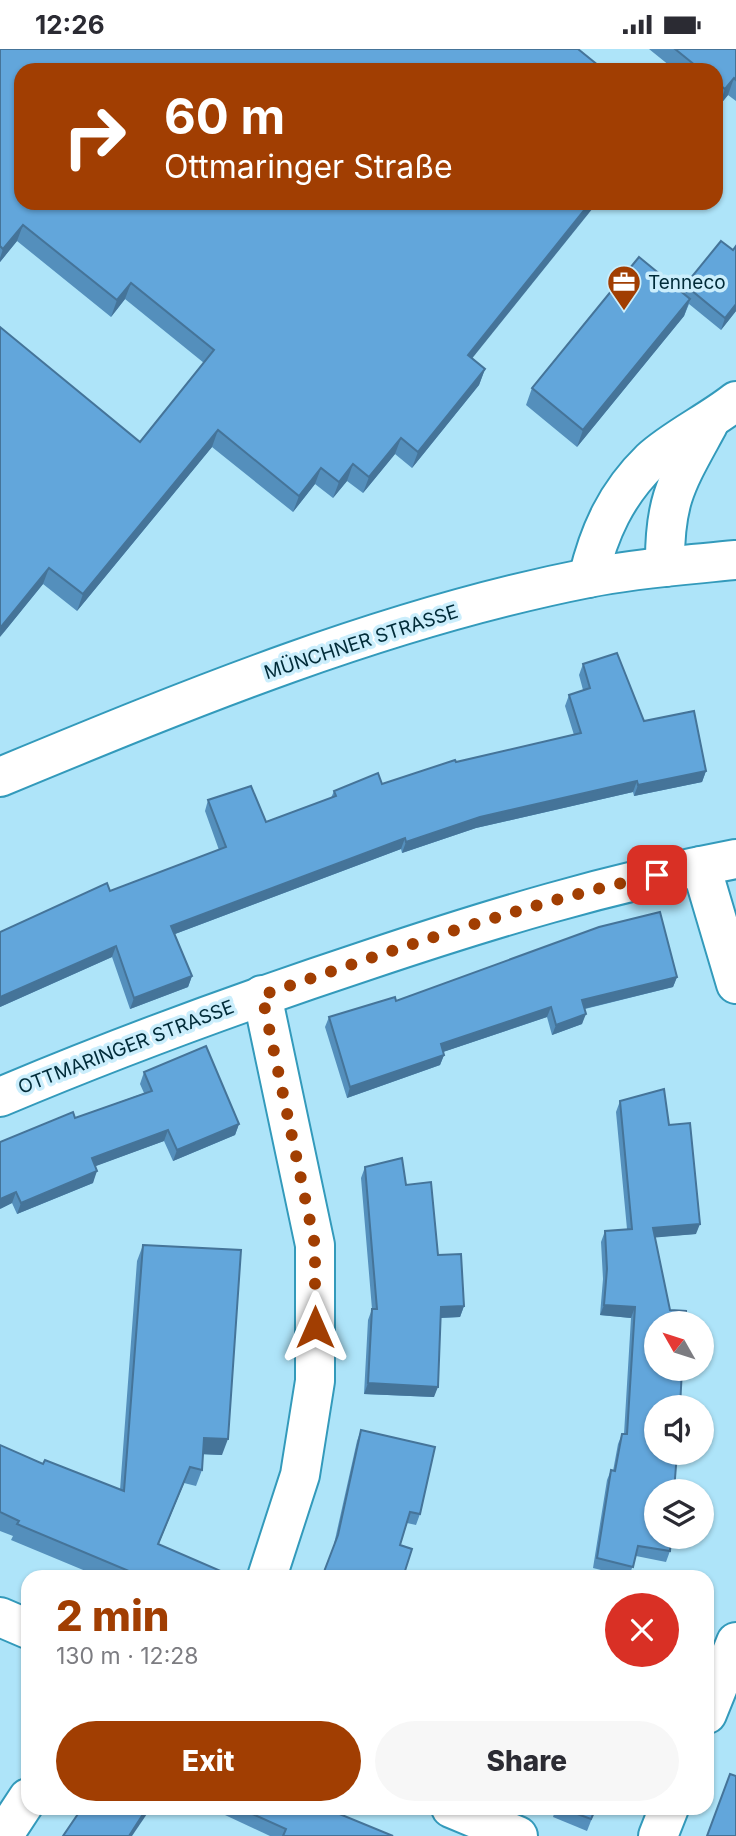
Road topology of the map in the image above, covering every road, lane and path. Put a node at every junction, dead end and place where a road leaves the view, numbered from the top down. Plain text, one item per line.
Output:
1 (723, 412) edge
2 (736, 560) edge
3 (665, 567) junction
4 (588, 578) junction
5 (0, 777) edge
6 (718, 863) edge
7 (736, 984) edge
8 (262, 995) junction
9 (0, 1097) edge
10 (269, 1570) edge
11 (0, 1618) edge
12 (21, 1626) edge
13 (736, 1641) edge
14 (714, 1696) edge
15 (21, 1809) edge
16 (468, 1815) edge
17 (666, 1815) edge
18 (3, 1836) edge
19 (518, 1836) edge
20 (658, 1836) edge

1 - 3 street
1 - 4 street
2 - 3 street, MÜNCHNER STRASSE
3 - 4 street, MÜNCHNER STRASSE
4 - 5 street, MÜNCHNER STRASSE
6 - 7 street
6 - 8 street, OTTMARINGER STRASSE
8 - 9 street, OTTMARINGER STRASSE
8 - 10 street
11 - 12 street
13 - 14 street
15 - 18 street
16 - 19 street
17 - 20 street

